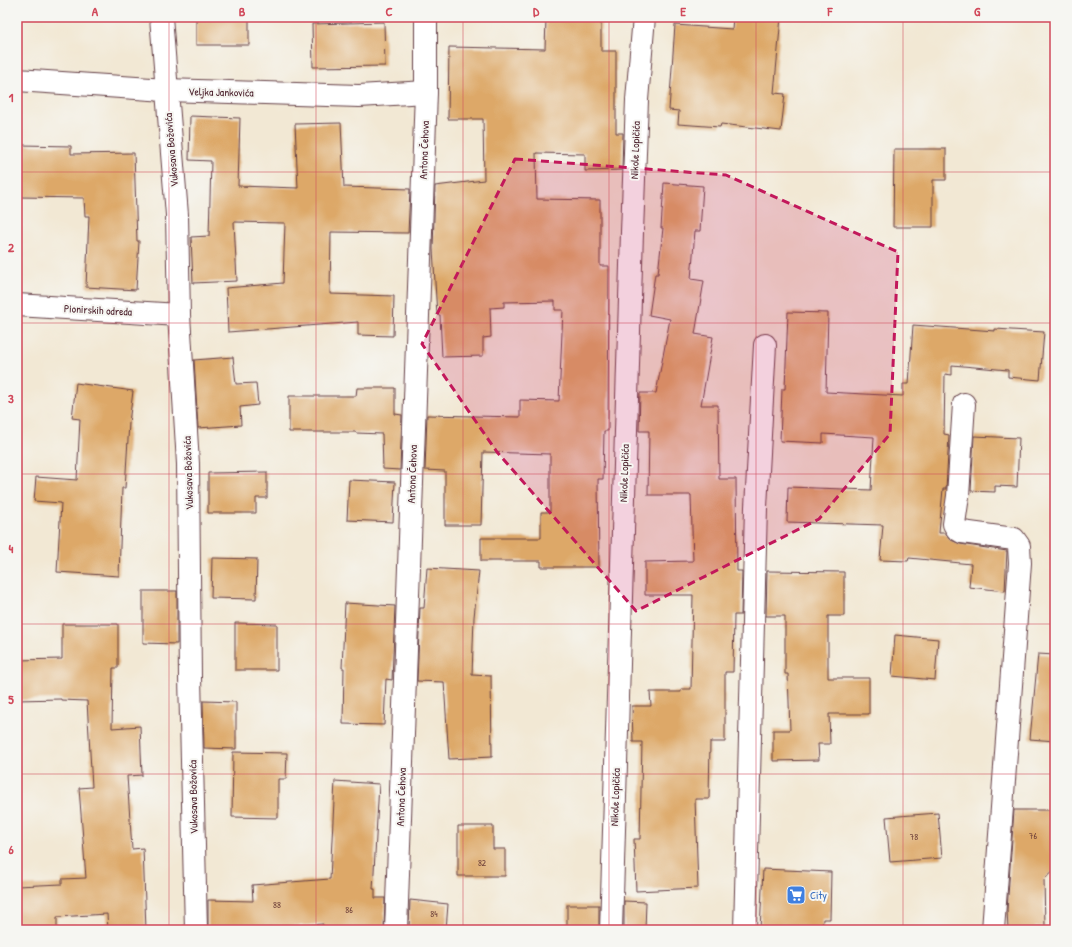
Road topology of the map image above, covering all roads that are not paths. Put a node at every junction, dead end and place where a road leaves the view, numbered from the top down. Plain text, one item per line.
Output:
1 (161, 17) edge
2 (426, 17) edge
3 (644, 17) edge
4 (17, 80) edge
5 (166, 90) junction
6 (426, 92) junction
7 (17, 305) edge
8 (179, 315) junction
9 (765, 345) dead end
10 (964, 404) dead end
11 (196, 930) edge
12 (396, 930) edge
13 (612, 930) edge
14 (745, 930) edge
15 (993, 930) edge

1 - 5 street, Vukosava Božovića
2 - 6 street, Antona Čehova
3 - 13 street, Nikole Lopičića
4 - 5 street, Veljka Jankovića
5 - 6 street, Veljka Jankovića
5 - 8 street, Vukosava Božovića
6 - 12 street, Antona Čehova
7 - 8 street, Pionirskih odreda
8 - 11 street, Vukosava Božovića
9 - 14 street
10 - 15 street

